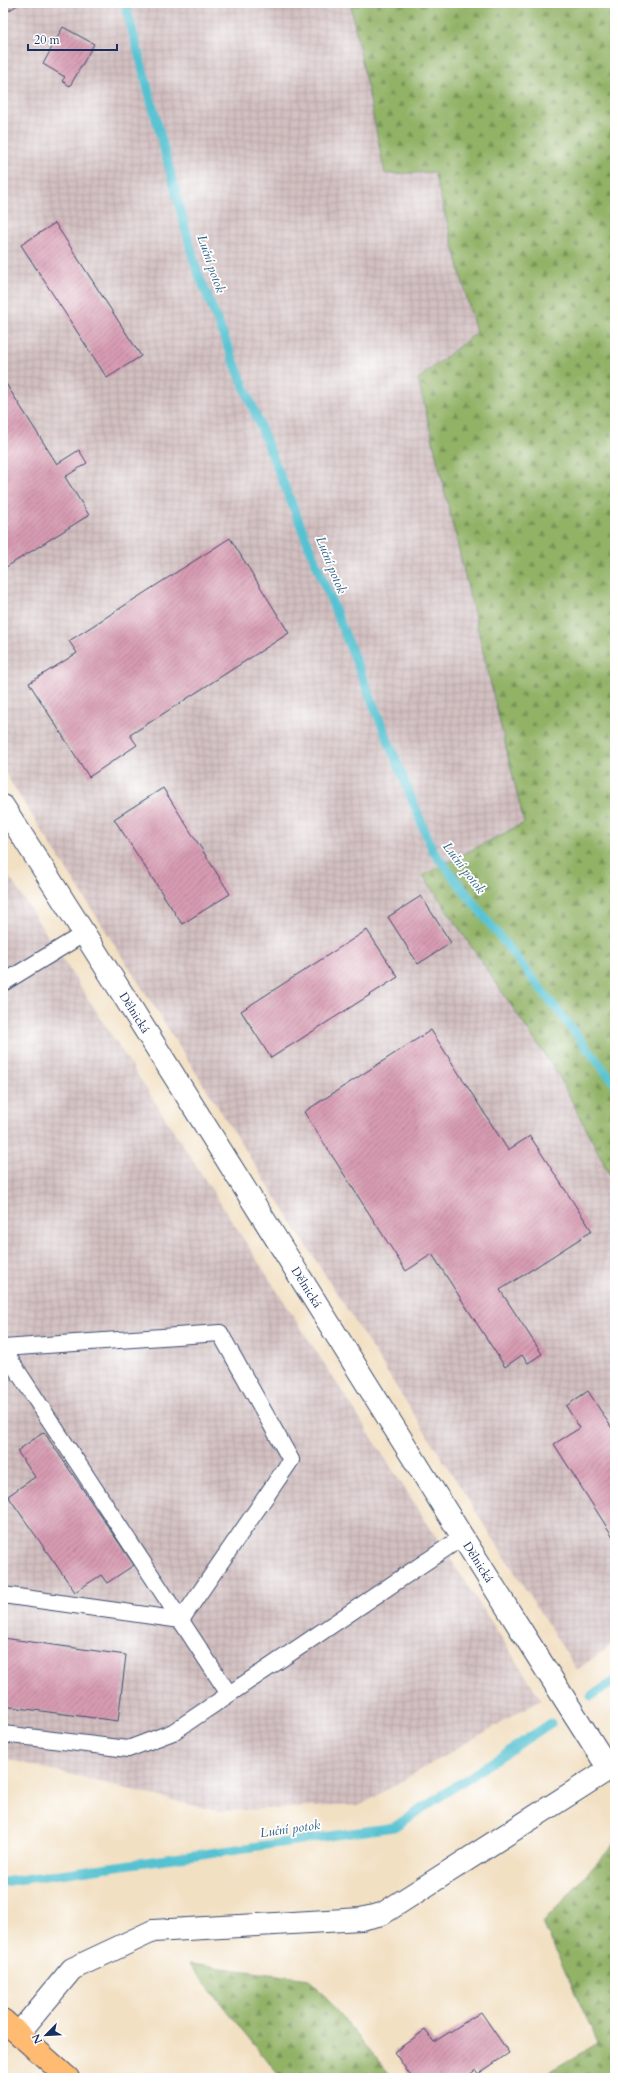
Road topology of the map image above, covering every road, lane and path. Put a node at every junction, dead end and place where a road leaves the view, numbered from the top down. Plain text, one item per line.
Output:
1 (3, 806) edge
2 (85, 933) junction
3 (3, 983) edge
4 (3, 1348) edge
5 (461, 1538) junction
6 (3, 1595) edge
7 (181, 1620) junction
8 (229, 1694) junction
9 (3, 1734) edge
10 (613, 1769) edge
11 (11, 2026) edge
12 (68, 2078) edge

1 - 2 street, Dělnická
2 - 3 lane
2 - 5 street, Dělnická
4 - 7 lane
4 - 7 lane
5 - 8 lane
5 - 10 street, Dělnická
6 - 7 lane
7 - 8 lane
8 - 9 lane
10 - 11 street
11 - 12 main road

